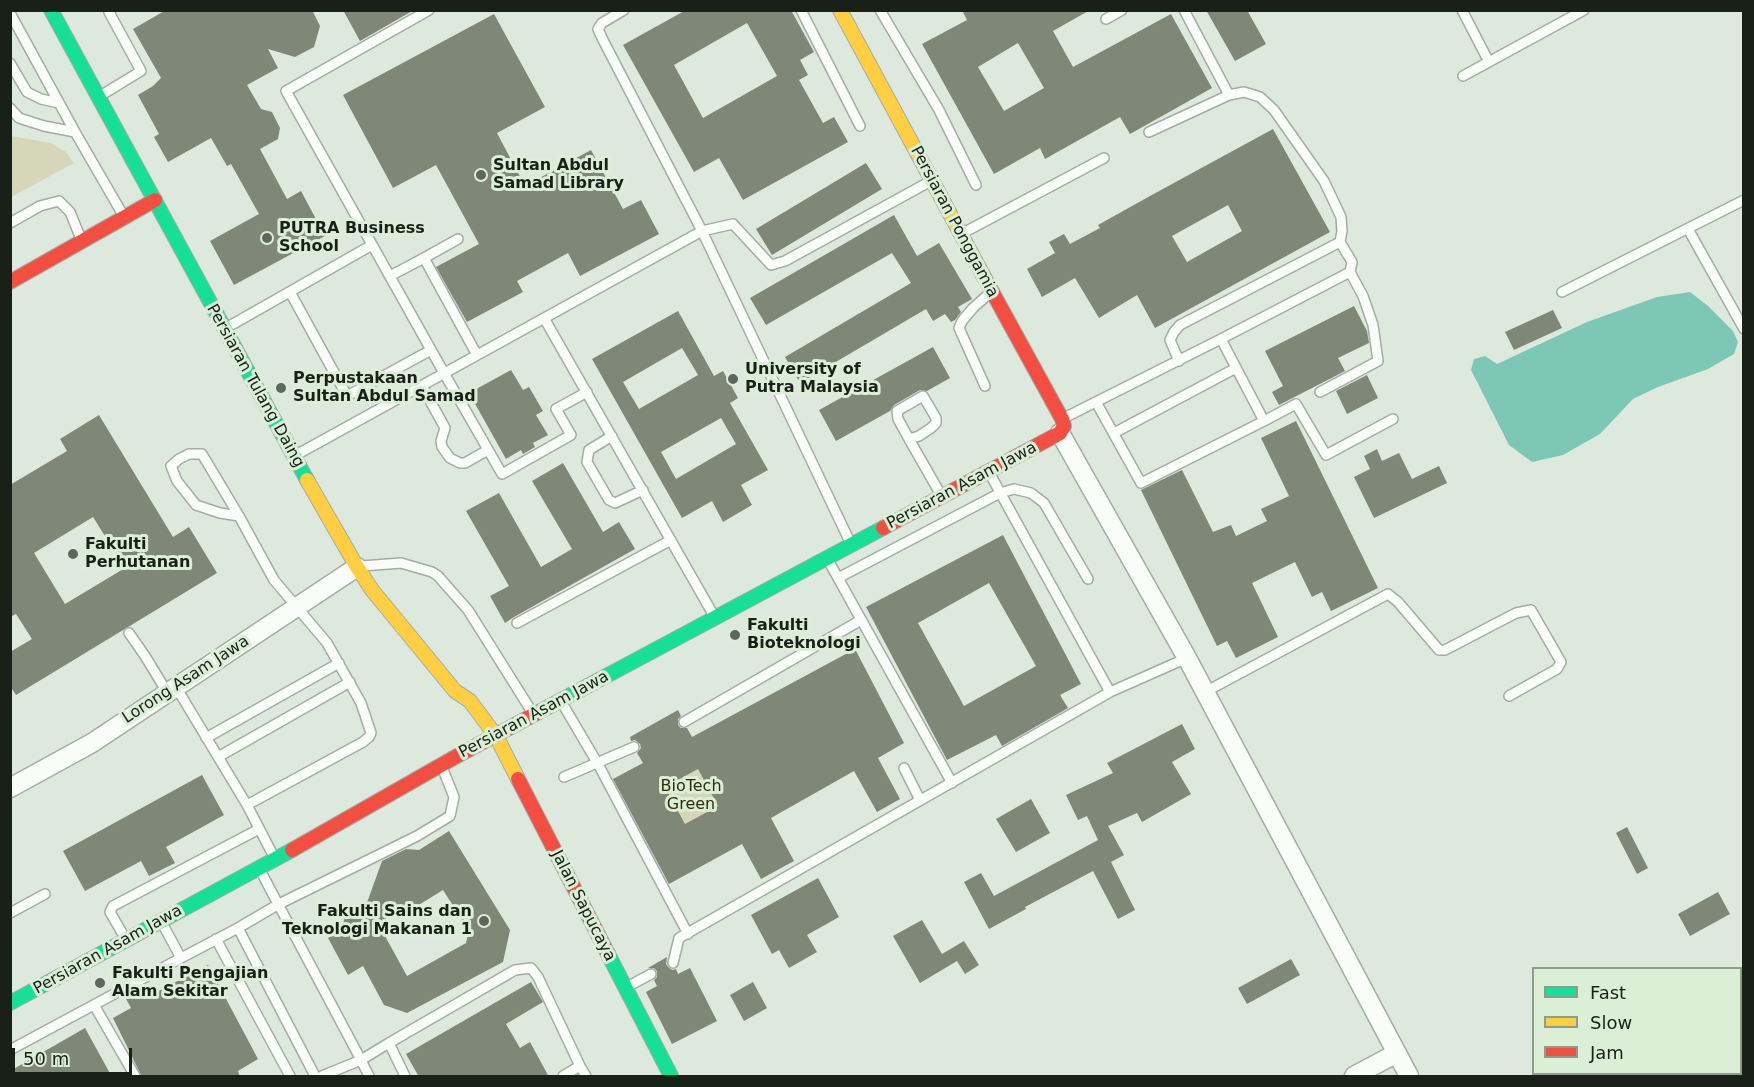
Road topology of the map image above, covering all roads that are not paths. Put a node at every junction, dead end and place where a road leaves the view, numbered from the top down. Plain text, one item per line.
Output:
1 (51, 10) edge
2 (111, 10) edge
3 (429, 10) edge
4 (624, 10) edge
5 (801, 10) edge
6 (880, 10) edge
7 (1122, 10) edge
8 (1184, 10) edge
9 (1462, 10) edge
10 (1584, 10) edge
11 (843, 11) edge
12 (10, 13) edge
13 (1106, 19) dead end
14 (1489, 62) junction
15 (10, 63) edge
16 (1463, 75) dead end
17 (1229, 95) junction
18 (98, 97) junction
19 (60, 103) junction
20 (10, 108) edge
21 (860, 126) dead end
22 (75, 132) junction
23 (1149, 132) dead end
24 (1104, 158) dead end
25 (932, 181) junction
26 (976, 185) dead end
27 (155, 200) junction
28 (1743, 200) edge
29 (124, 218) junction
30 (10, 223) edge
31 (1688, 229) junction
32 (702, 231) junction
33 (960, 234) junction
34 (458, 239) dead end
35 (82, 242) junction
36 (1341, 242) junction
37 (372, 245) junction
38 (424, 258) junction
39 (1350, 272) junction
40 (390, 276) junction
41 (10, 282) edge
42 (290, 292) junction
43 (992, 292) junction
44 (1562, 292) dead end
45 (544, 318) junction
46 (224, 329) junction
47 (1743, 329) edge
48 (1221, 339) junction
49 (431, 350) junction
50 (477, 355) junction
51 (1179, 361) junction
52 (1236, 368) junction
53 (444, 374) junction
54 (422, 386) junction
55 (985, 386) dead end
56 (587, 392) junction
57 (1320, 392) dead end
58 (1096, 402) junction
59 (1393, 419) dead end
60 (1264, 421) junction
61 (1061, 426) junction
62 (1114, 433) junction
63 (612, 436) junction
64 (909, 439) junction
65 (488, 450) junction
66 (294, 457) junction
67 (989, 471) junction
68 (643, 490) junction
69 (1000, 493) junction
70 (942, 496) junction
71 (239, 516) junction
72 (671, 540) junction
73 (851, 545) junction
74 (827, 558) junction
75 (357, 567) junction
76 (837, 578) junction
77 (1088, 579) dead end
78 (297, 607) junction
79 (715, 618) junction
80 (861, 620) junction
81 (517, 623) dead end
82 (129, 633) dead end
83 (1187, 658) junction
84 (339, 663) junction
85 (350, 682) junction
86 (172, 690) junction
87 (455, 691) junction
88 (1110, 692) junction
89 (1205, 692) junction
90 (1509, 696) dead end
91 (561, 700) junction
92 (534, 715) junction
93 (466, 719) dead end
94 (684, 722) dead end
95 (465, 735) dead end
96 (496, 736) junction
97 (206, 738) junction
98 (634, 747) dead end
99 (457, 756) junction
100 (218, 757) junction
101 (598, 764) junction
102 (441, 765) junction
103 (904, 768) dead end
104 (564, 777) dead end
105 (952, 783) junction
106 (10, 788) edge
107 (920, 800) junction
108 (247, 805) junction
109 (259, 829) junction
110 (275, 859) junction
111 (259, 868) junction
112 (45, 894) dead end
113 (279, 904) junction
114 (10, 913) edge
115 (161, 921) junction
116 (238, 928) junction
117 (688, 933) junction
118 (216, 939) junction
119 (126, 940) junction
120 (181, 958) junction
121 (673, 963) dead end
122 (651, 974) dead end
123 (625, 988) junction
124 (10, 1003) edge
125 (94, 1005) junction
126 (389, 1043) junction
127 (10, 1050) edge
128 (1397, 1053) junction
129 (361, 1060) junction
130 (580, 1066) junction
131 (135, 1077) edge
132 (290, 1077) edge
133 (315, 1077) edge
134 (322, 1077) edge
135 (369, 1077) edge
136 (405, 1077) edge
137 (563, 1077) edge
138 (586, 1077) edge
139 (671, 1077) edge
140 (1354, 1077) edge
141 (1409, 1077) edge

1 - 18 street, Persiaran Tulang Daing
2 - 18 lane
3 - 37 lane
4 - 32 lane
5 - 21 lane
6 - 26 lane
7 - 13 lane
8 - 17 lane
9 - 14 lane
10 - 14 lane
11 - 25 street, Persiaran Ponggamia
12 - 19 lane
14 - 16 lane
15 - 19 lane
17 - 23 lane
17 - 36 lane
18 - 27 street, Persiaran Tulang Daing
19 - 22 lane
20 - 22 lane
22 - 29 lane
24 - 33 lane
25 - 32 lane
25 - 33 street, Persiaran Ponggamia
27 - 29 street
27 - 46 street, Persiaran Tulang Daing
28 - 31 lane
29 - 35 street
30 - 35 lane
31 - 44 lane
31 - 47 lane
32 - 45 lane
32 - 73 lane
33 - 43 street, Persiaran Ponggamia
34 - 38 lane
35 - 41 street
36 - 39 lane
36 - 51 lane
37 - 40 lane
37 - 42 lane
38 - 40 lane
38 - 50 lane
39 - 48 lane
39 - 57 lane
40 - 49 lane
42 - 46 lane
42 - 49 lane
43 - 55 lane
43 - 61 street, Persiaran Ponggamia
45 - 50 lane
45 - 56 lane
46 - 66 street, Persiaran Tulang Daing
48 - 51 lane
48 - 52 lane
49 - 53 lane
50 - 53 lane
51 - 58 lane
52 - 60 lane
52 - 62 lane
53 - 54 lane
53 - 65 lane
54 - 65 lane
54 - 66 lane
56 - 63 lane
56 - 65 lane
58 - 61 lane
58 - 62 lane
59 - 60 lane
60 - 62 lane
61 - 67 street, Persiaran Asam Jawa
61 - 83 street
63 - 68 lane
63 - 68 lane
64 - 64 lane
64 - 70 lane
66 - 75 street, Persiaran Tulang Daing
67 - 69 lane
67 - 70 street, Persiaran Asam Jawa
68 - 72 lane
69 - 76 lane
69 - 77 lane
69 - 88 lane
70 - 73 street, Persiaran Asam Jawa
71 - 71 lane
71 - 78 lane
72 - 79 lane
72 - 81 lane
73 - 74 street, Persiaran Asam Jawa
74 - 76 lane
74 - 79 street, Persiaran Asam Jawa
75 - 78 street, Lorong Asam Jawa
75 - 87 street, Persiaran Tulang Daing
75 - 92 lane
76 - 80 lane
78 - 84 lane
78 - 86 street, Lorong Asam Jawa
79 - 91 street, Persiaran Asam Jawa
80 - 94 lane
80 - 105 lane
82 - 86 lane
83 - 88 lane
83 - 89 street
84 - 85 lane
84 - 97 lane
85 - 100 lane
85 - 108 lane
86 - 97 lane
86 - 106 street, Lorong Asam Jawa
87 - 93 street
87 - 96 street, Persiaran Tulang Daing
88 - 105 lane
89 - 90 lane
89 - 128 street
91 - 92 street, Persiaran Asam Jawa
91 - 101 lane
92 - 96 street, Persiaran Asam Jawa
95 - 99 street
96 - 99 street, Persiaran Asam Jawa
96 - 123 street, Jalan Sapucaya
97 - 100 lane
98 - 101 lane
99 - 102 street, Persiaran Asam Jawa
100 - 108 lane
101 - 104 lane
101 - 117 lane
102 - 110 street, Persiaran Asam Jawa
102 - 113 lane
103 - 107 lane
105 - 107 lane
107 - 117 lane
108 - 109 lane
109 - 110 lane
109 - 119 lane
110 - 111 street, Persiaran Asam Jawa
111 - 113 lane
111 - 115 street, Persiaran Asam Jawa
112 - 114 lane
113 - 116 lane
113 - 129 lane
115 - 119 street, Persiaran Asam Jawa
115 - 120 lane
116 - 118 lane
116 - 133 lane
117 - 121 lane
118 - 120 lane
118 - 132 lane
119 - 124 street, Persiaran Asam Jawa
120 - 125 lane
122 - 123 lane
123 - 139 street, Jalan Sapucaya
125 - 127 lane
125 - 131 lane
126 - 129 lane
126 - 130 lane
126 - 136 lane
128 - 140 street
128 - 141 street
129 - 134 lane
129 - 135 lane
130 - 137 lane
130 - 138 lane

